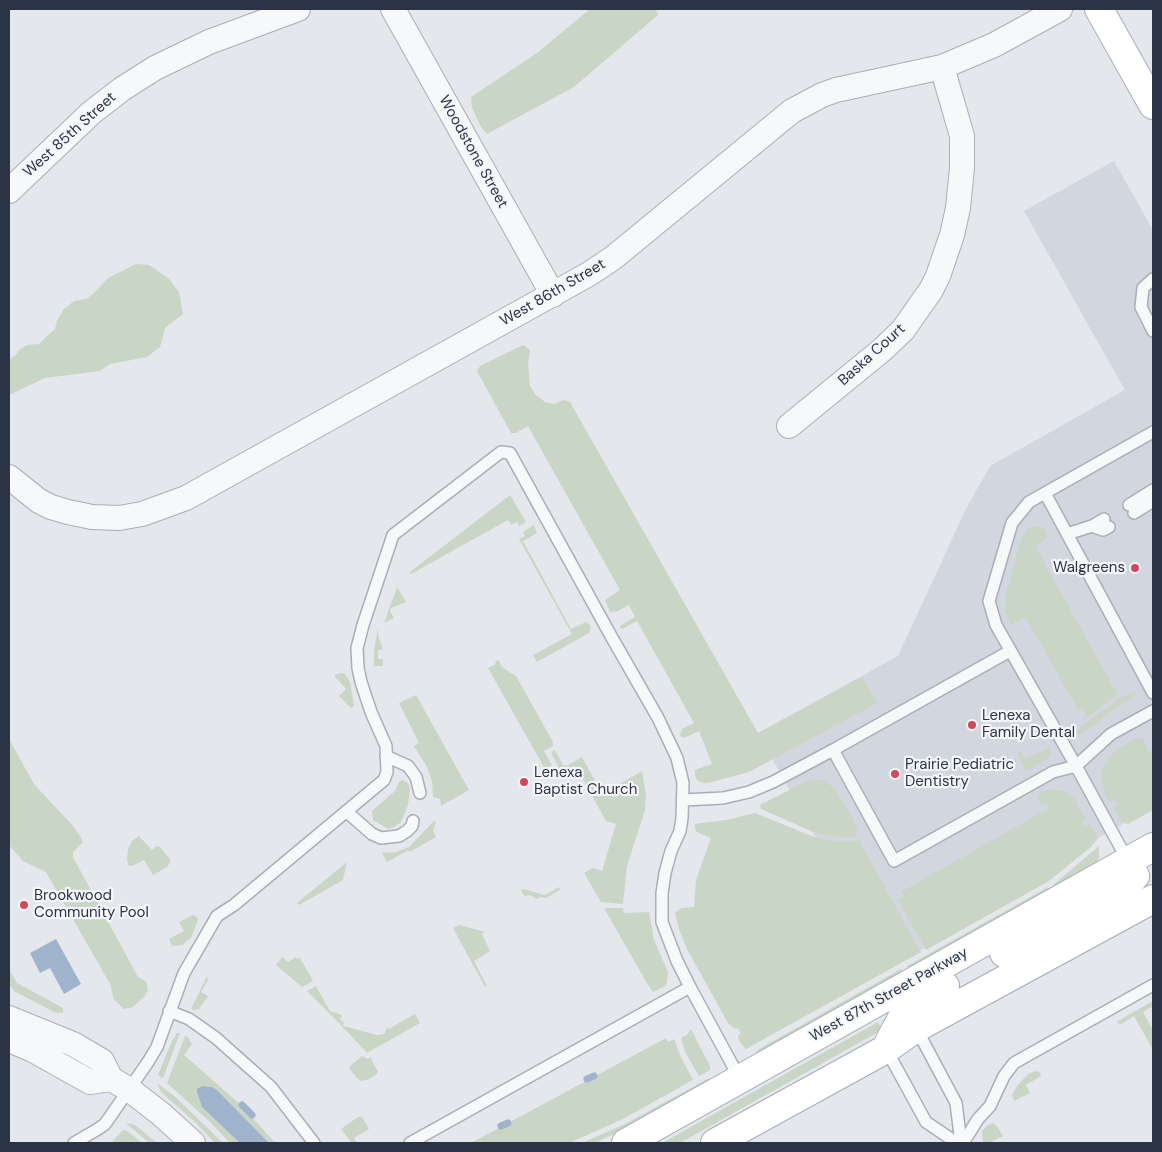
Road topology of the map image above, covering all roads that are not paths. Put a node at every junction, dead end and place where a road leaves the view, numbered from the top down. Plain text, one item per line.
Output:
1 (298, 9) edge
2 (393, 9) edge
3 (1060, 9) edge
4 (1099, 9) edge
5 (942, 67) junction
6 (1153, 105) edge
7 (9, 191) edge
8 (1153, 279) edge
9 (553, 295) junction
10 (1153, 331) edge
11 (789, 426) dead end
12 (1153, 432) edge
13 (9, 477) edge
14 (1153, 490) edge
15 (1045, 493) junction
16 (1153, 501) edge
17 (1106, 523) dead end
18 (1067, 534) junction
19 (1010, 651) junction
20 (1153, 693) edge
21 (1153, 711) edge
22 (832, 750) junction
23 (386, 756) junction
24 (1076, 766) junction
25 (420, 793) dead end
26 (684, 800) junction
27 (347, 812) junction
28 (413, 822) dead end
29 (1153, 847) edge
30 (1128, 861) junction
31 (1153, 899) edge
32 (1153, 985) edge
33 (690, 987) junction
34 (169, 1011) junction
35 (9, 1018) edge
36 (916, 1028) junction
37 (9, 1040) edge
38 (886, 1049) junction
39 (740, 1079) junction
40 (120, 1084) junction
41 (74, 1143) edge
42 (193, 1143) edge
43 (314, 1143) edge
44 (410, 1143) edge
45 (626, 1143) edge
46 (715, 1143) edge
47 (956, 1143) edge
48 (962, 1143) edge

1 - 7 street, West 85th Street
2 - 9 street, Woodstone Street
3 - 5 street, West 86th Street
4 - 6 main road
5 - 9 street, West 86th Street
5 - 11 street, Baska Court
8 - 10 lane
9 - 13 street, West 86th Street
12 - 15 lane
14 - 16 lane
15 - 18 lane
15 - 19 lane
17 - 18 lane
18 - 20 lane
19 - 22 lane
19 - 24 lane
21 - 24 lane
22 - 24 lane
22 - 26 lane
23 - 25 lane
23 - 26 lane
23 - 27 lane
24 - 30 lane
26 - 33 lane
27 - 28 lane
27 - 34 lane
29 - 30 main road, West 87th Street Parkway
30 - 38 main road
30 - 39 main road, West 87th Street Parkway
31 - 36 main road
32 - 48 lane
33 - 39 lane
33 - 44 lane
34 - 40 lane
34 - 43 lane
35 - 40 street
36 - 38 main road
36 - 48 lane
37 - 40 street
38 - 46 main road
38 - 47 lane
39 - 45 main road, West 87th Street Parkway
40 - 41 lane
40 - 42 street

